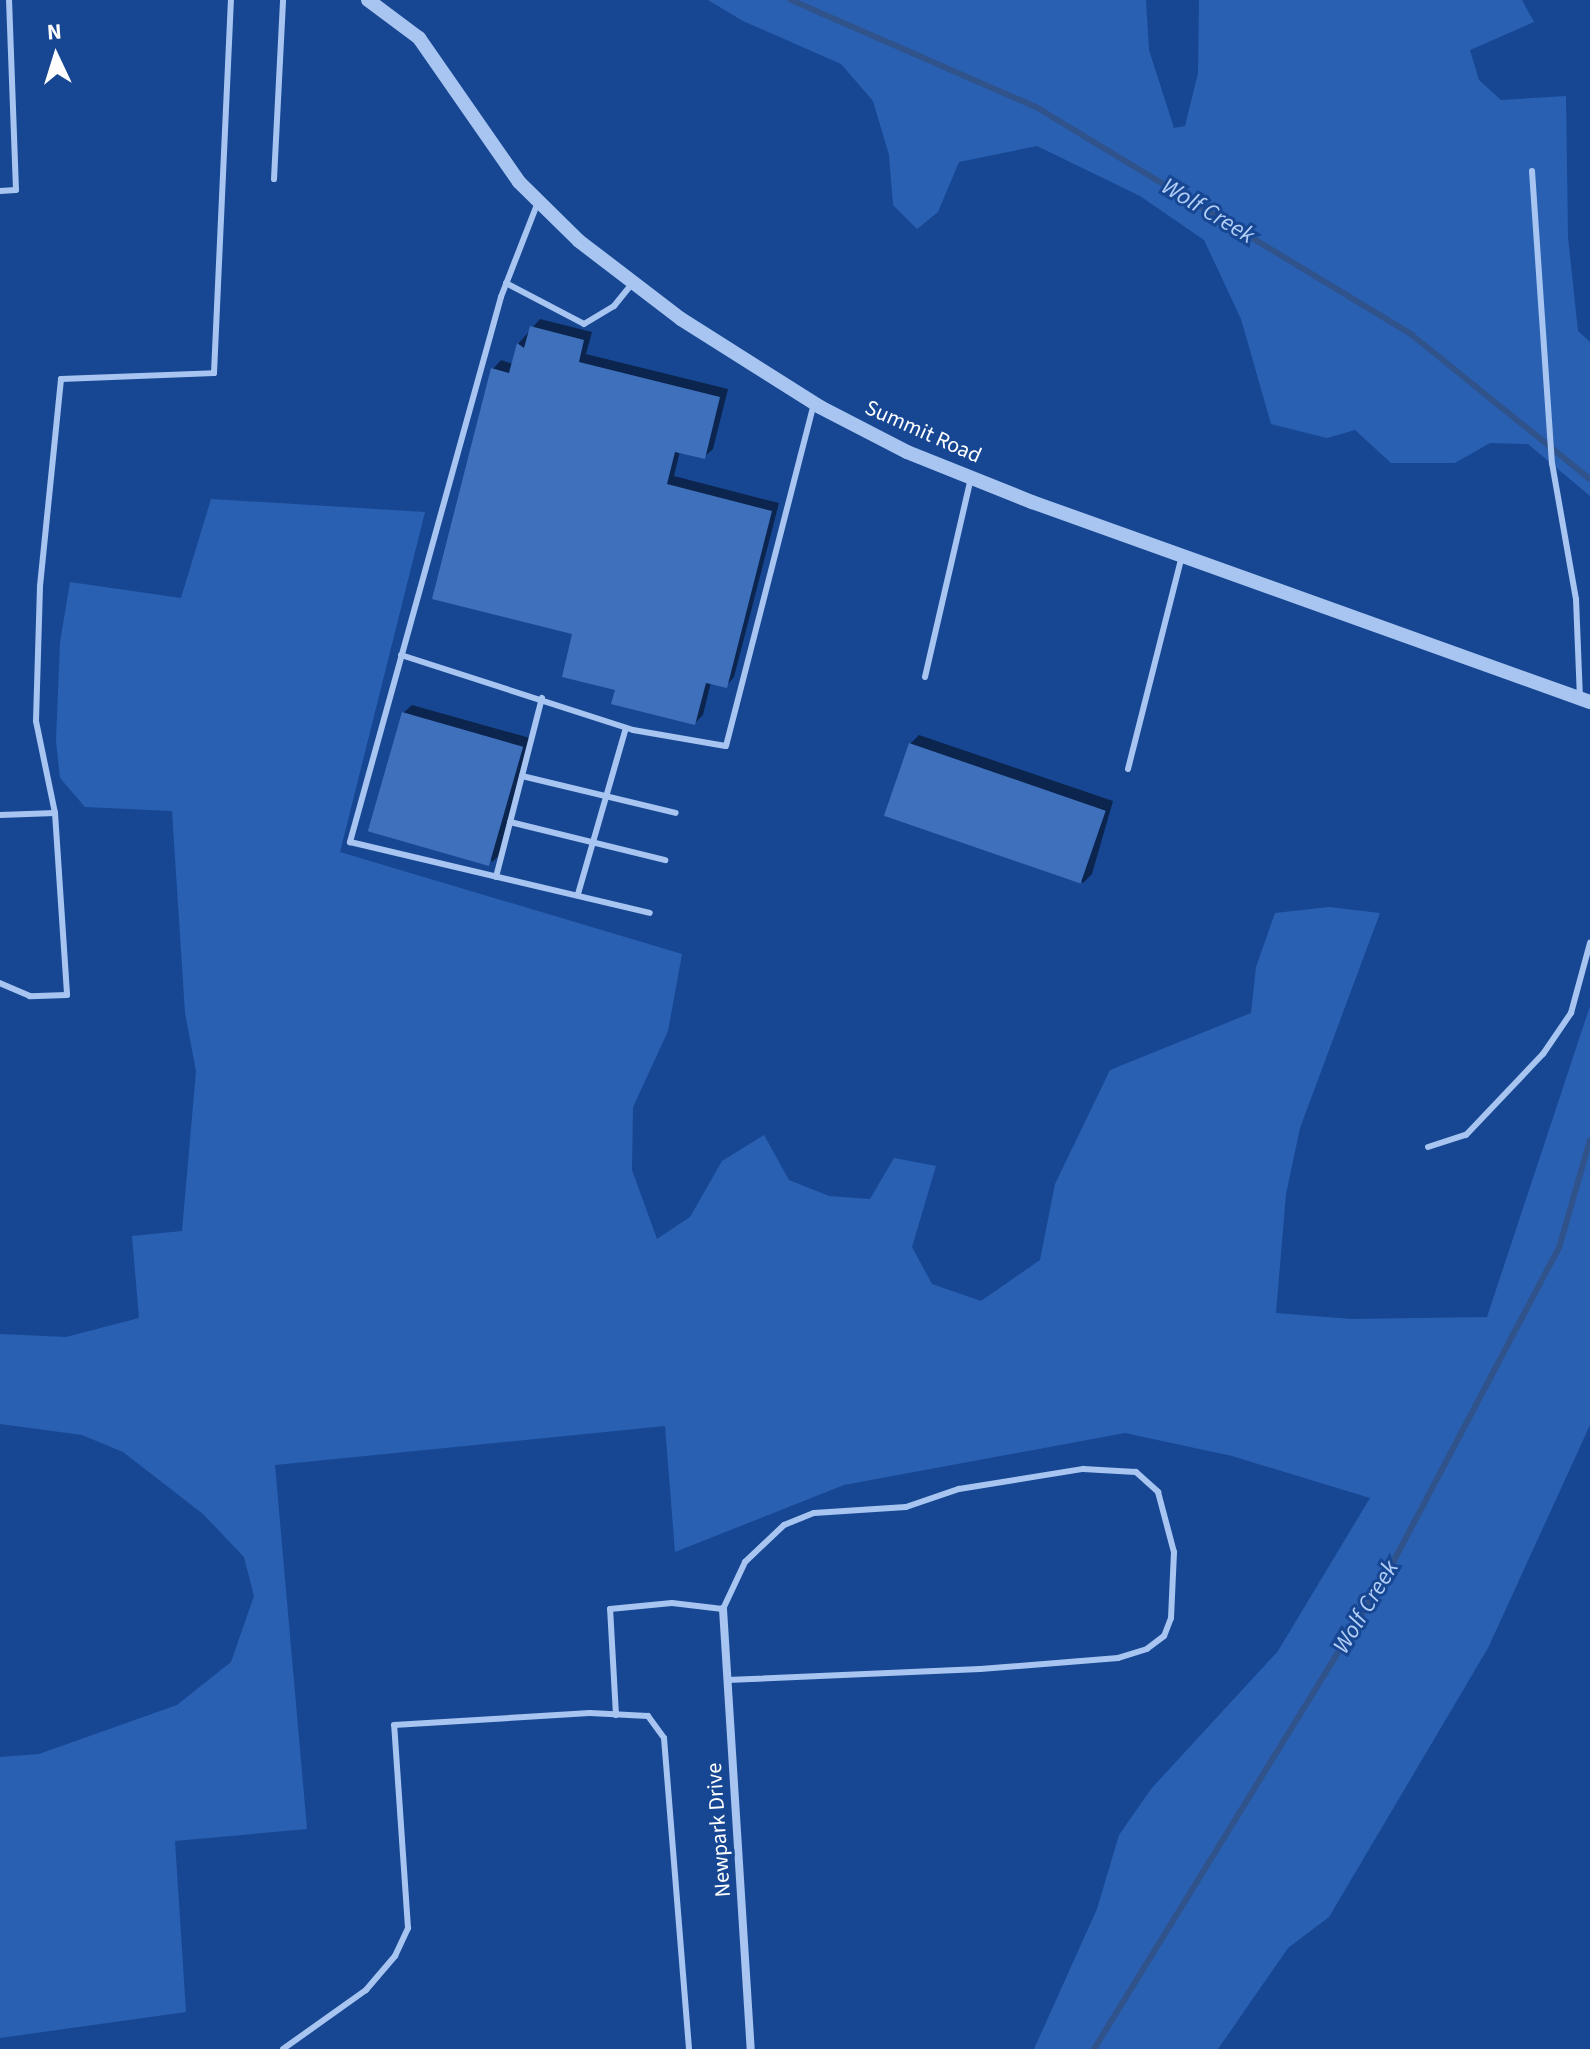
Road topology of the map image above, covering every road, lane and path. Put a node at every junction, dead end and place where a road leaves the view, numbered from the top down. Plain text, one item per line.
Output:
1 (9, 0) edge
2 (231, 0) edge
3 (283, 0) edge
4 (368, 0) edge
5 (12, 85) junction
6 (0, 86) edge
7 (1532, 171) dead end
8 (274, 179) dead end
9 (0, 191) edge
10 (538, 202) junction
11 (633, 282) junction
12 (506, 283) junction
13 (814, 403) junction
14 (971, 478) junction
15 (1182, 556) junction
16 (401, 655) junction
17 (925, 677) dead end
18 (542, 698) junction
19 (1585, 701) edge
20 (626, 728) junction
21 (1128, 769) dead end
22 (522, 776) junction
23 (607, 796) junction
24 (55, 813) junction
25 (676, 813) dead end
26 (0, 815) edge
27 (510, 822) junction
28 (593, 844) junction
29 (665, 860) dead end
30 (496, 877) junction
31 (578, 894) junction
32 (650, 913) dead end
33 (1590, 943) edge
34 (0, 983) edge
35 (1428, 1147) dead end
36 (723, 1609) junction
37 (727, 1680) junction
38 (616, 1715) junction
39 (283, 2049) edge
40 (689, 2049) edge
41 (751, 2049) edge

1 - 5 lane
2 - 24 lane
3 - 8 lane
4 - 10 street, Summit Road
5 - 6 lane
5 - 9 lane
7 - 19 lane
10 - 11 street, Summit Road
10 - 12 lane
11 - 12 lane
11 - 13 street, Summit Road
12 - 16 lane
13 - 14 street, Summit Road
13 - 20 lane
14 - 15 street, Summit Road
14 - 17 lane
15 - 19 street, Summit Road
15 - 21 lane
16 - 18 lane
16 - 30 lane
18 - 20 lane
18 - 22 lane
20 - 23 lane
22 - 23 lane
22 - 27 lane
23 - 25 lane
23 - 28 lane
24 - 26 lane
24 - 34 lane
27 - 28 lane
27 - 30 lane
28 - 29 lane
28 - 31 lane
30 - 31 lane
31 - 32 lane
33 - 35 lane
36 - 37 street, Newpark Drive
36 - 37 lane
36 - 38 lane
37 - 41 street, Newpark Drive
38 - 39 lane
38 - 40 lane

